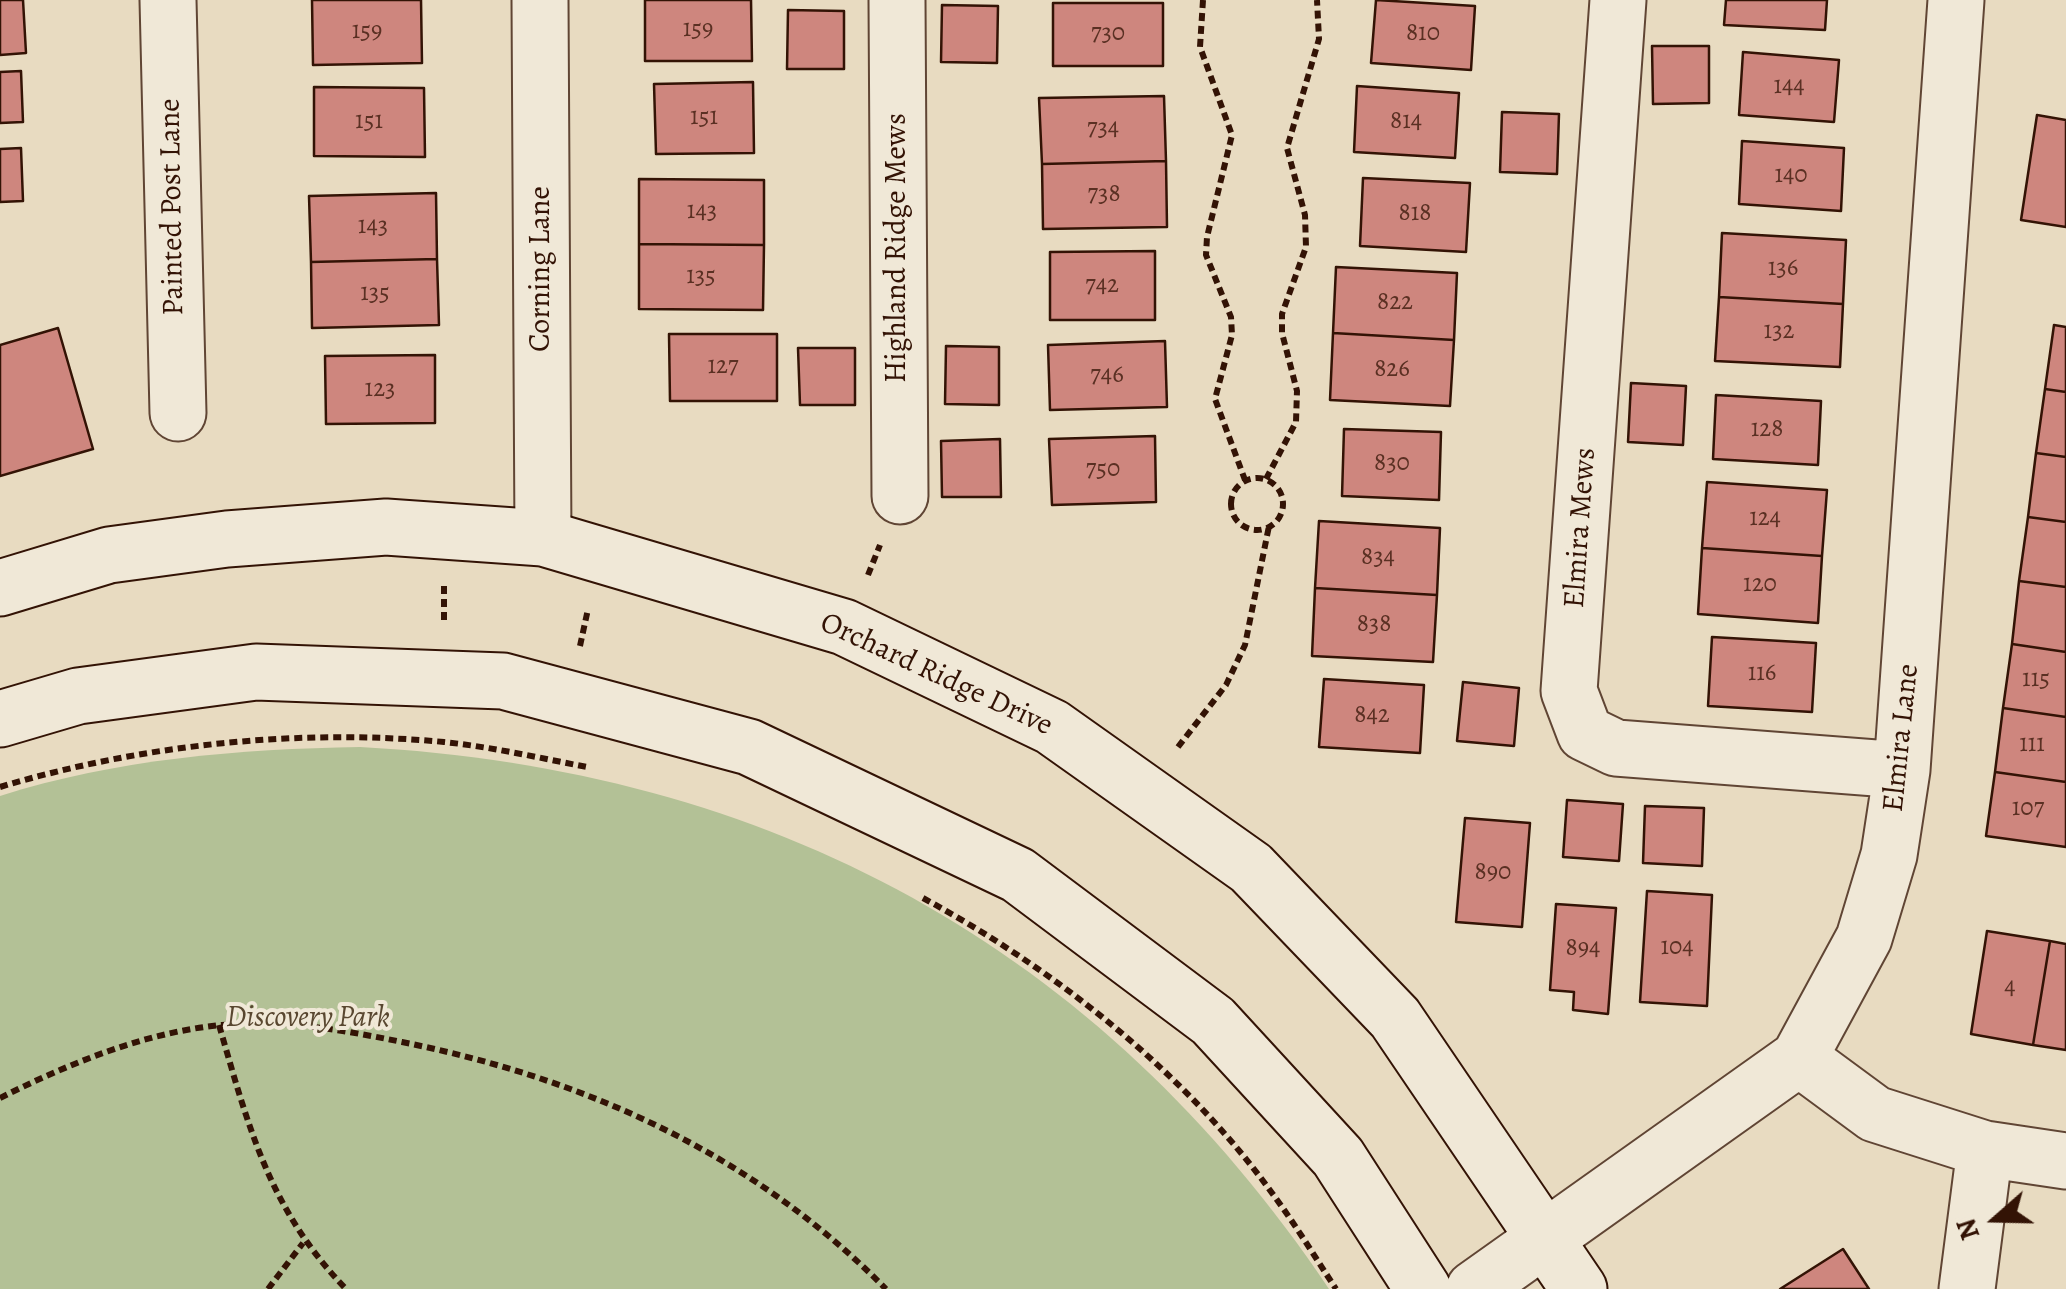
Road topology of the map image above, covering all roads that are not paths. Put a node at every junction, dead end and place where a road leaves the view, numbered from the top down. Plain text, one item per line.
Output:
1 (168, 0) edge
2 (540, 0) edge
3 (897, 0) edge
4 (1618, 0) edge
5 (1956, 0) edge
6 (178, 413) dead end
7 (900, 496) road end
8 (543, 538) junction
9 (0, 588) edge
10 (0, 719) edge
11 (1902, 770) junction
12 (1798, 1058) junction
13 (1985, 1149) junction
14 (2066, 1161) edge
15 (1547, 1241) junction
16 (1422, 1289) edge
17 (1474, 1289) edge
18 (1579, 1289) edge
19 (1968, 1289) edge

1 - 6 street, Painted Post Lane
2 - 8 street, Corning Lane
3 - 7 street, Highland Ridge Mews
4 - 11 street, Elmira Mews
5 - 11 street, Elmira Lane
8 - 9 street, Orchard Ridge Drive
8 - 15 street, Orchard Ridge Drive
10 - 16 street
11 - 12 street, Elmira Lane
12 - 13 street
12 - 15 street, Elmira Lane
13 - 14 street
13 - 19 street
15 - 17 street, Elmira Lane
15 - 18 street, Orchard Ridge Drive

